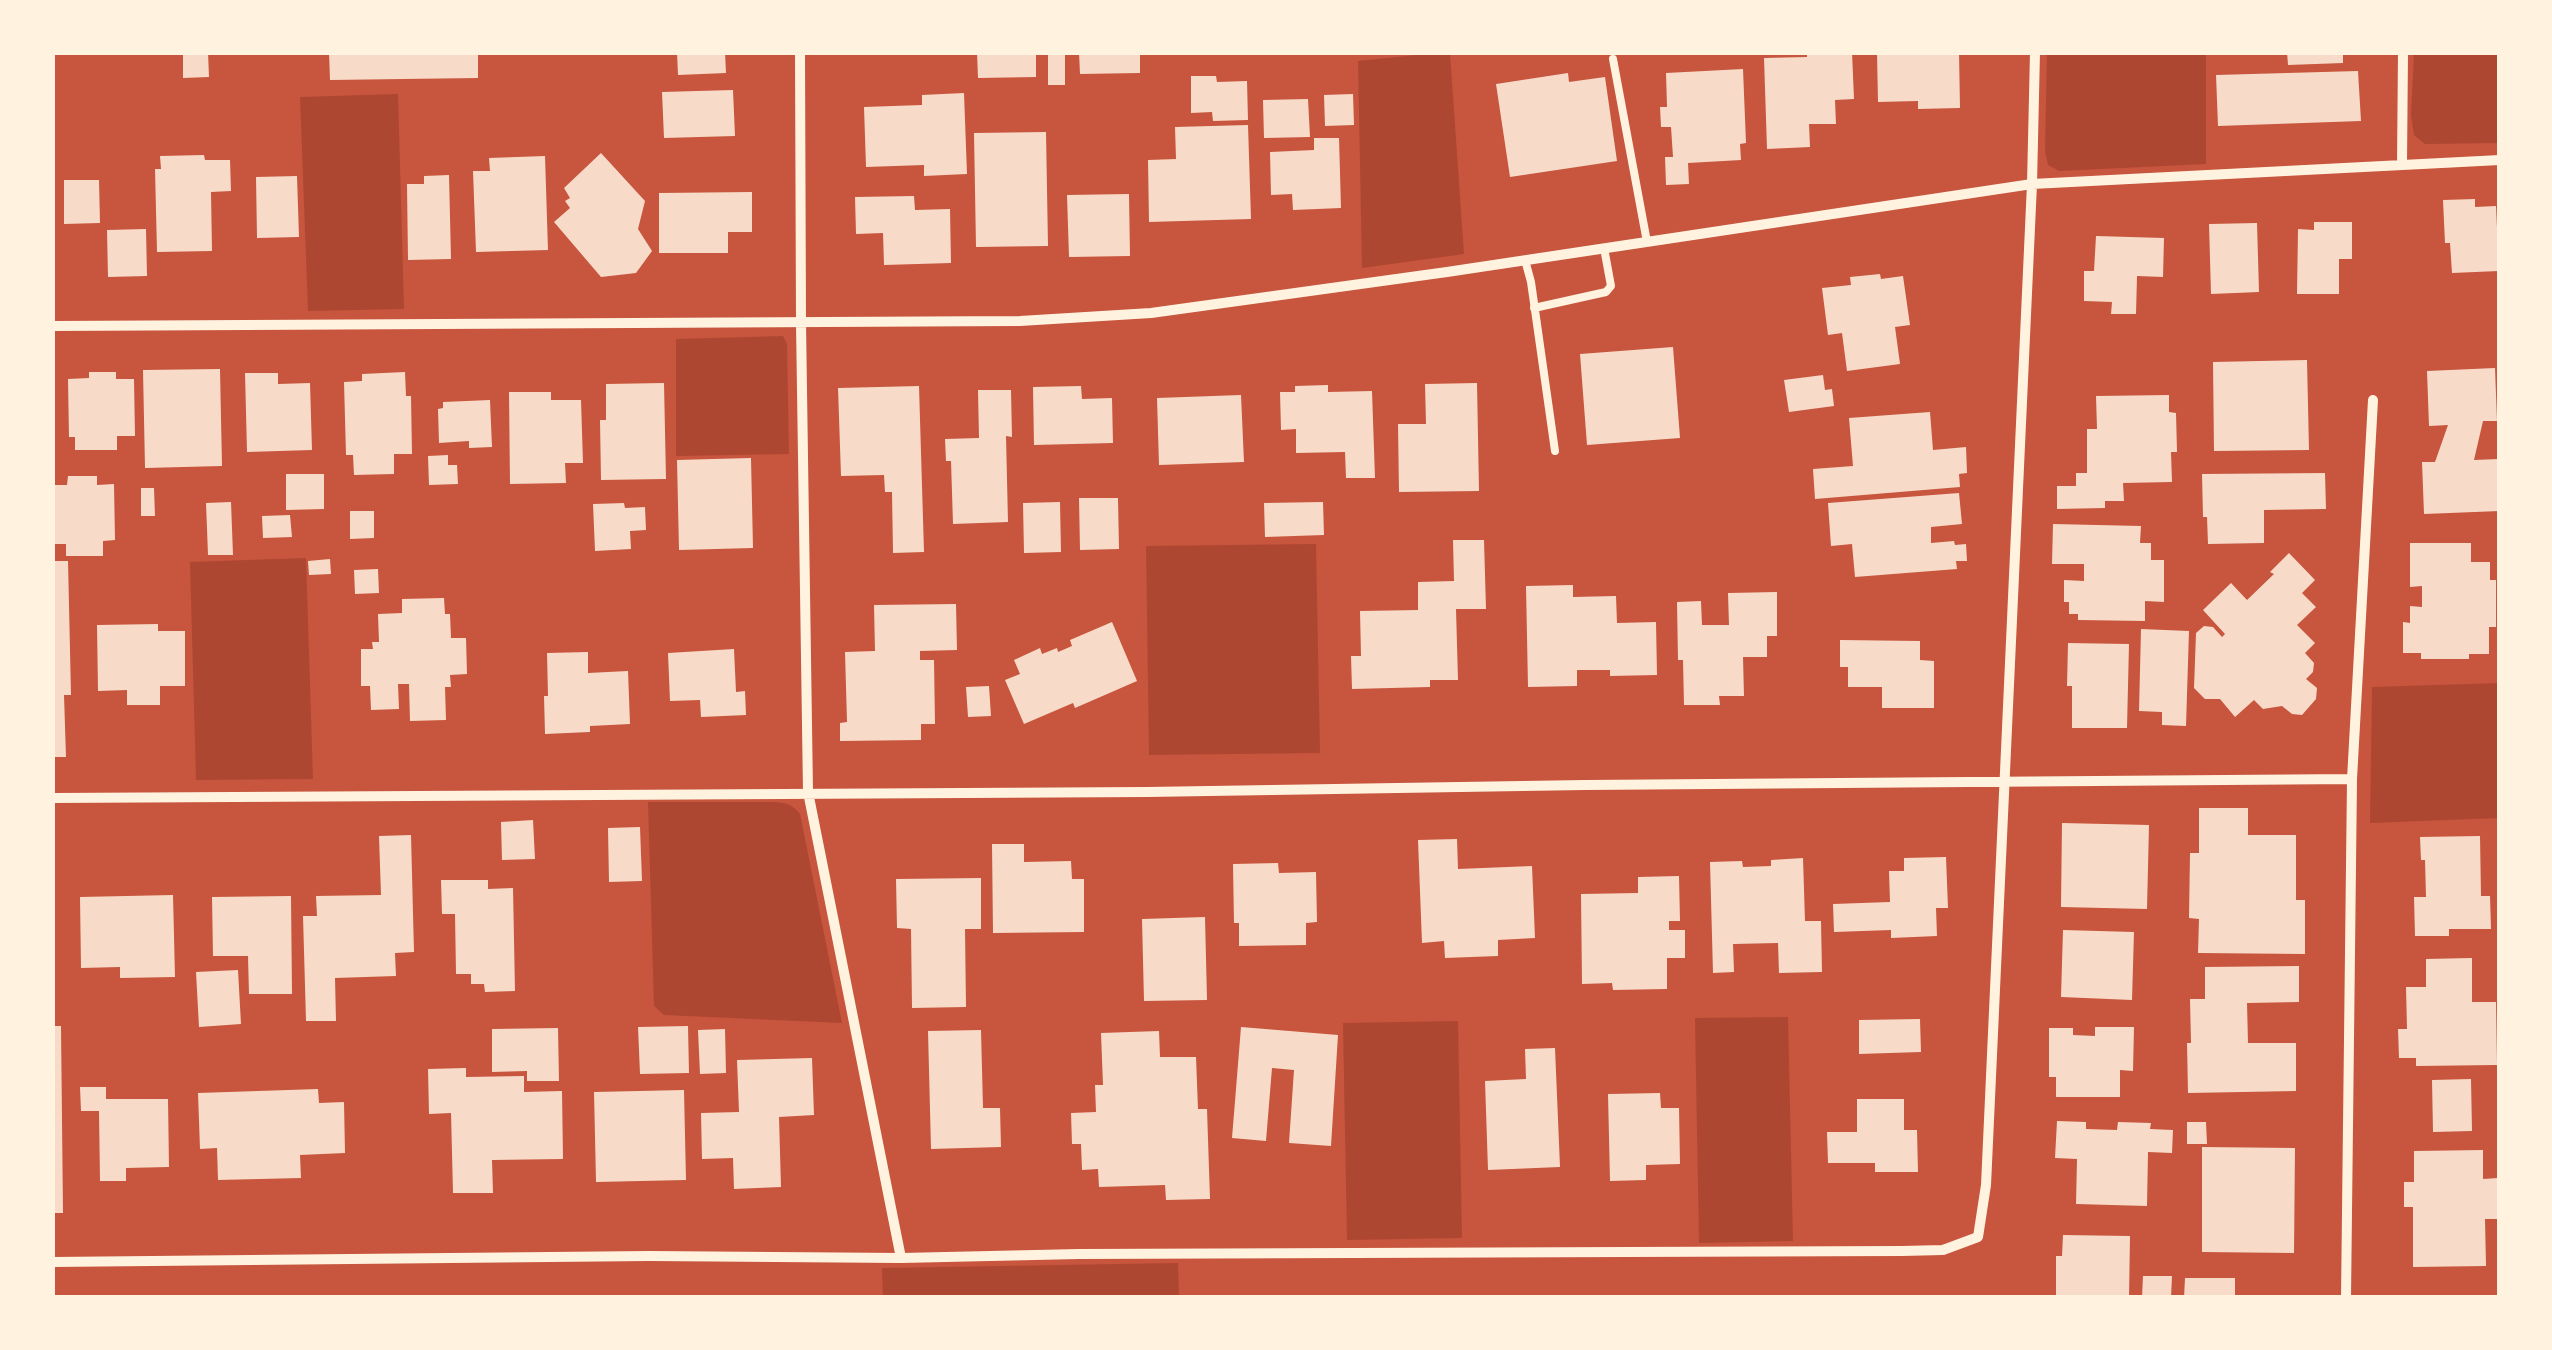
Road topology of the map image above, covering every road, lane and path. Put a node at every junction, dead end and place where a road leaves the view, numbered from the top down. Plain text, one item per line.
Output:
1 (800, 52) edge
2 (2036, 52) edge
3 (2403, 52) edge
4 (1613, 58) dead end
5 (2500, 160) edge
6 (2402, 164) junction
7 (2032, 184) junction
8 (1647, 242) junction
9 (1604, 248) junction
10 (1526, 260) junction
11 (1534, 308) junction
12 (801, 323) junction
13 (52, 326) edge
14 (2373, 400) dead end
15 (1555, 451) dead end
16 (2352, 779) junction
17 (2004, 782) junction
18 (808, 792) junction
19 (52, 798) edge
20 (902, 1258) junction
21 (52, 1262) edge
22 (2346, 1298) edge

1 - 12 street
2 - 7 street
3 - 6 street
4 - 8 lane
5 - 6 street
6 - 7 street
7 - 8 street
7 - 17 street
8 - 9 street
9 - 10 street
9 - 11 lane
10 - 11 lane
10 - 12 street
11 - 15 lane
12 - 13 street
12 - 18 street
14 - 16 street
16 - 17 street
16 - 22 street
17 - 18 street
17 - 20 street
18 - 19 street
18 - 20 street
20 - 21 street

